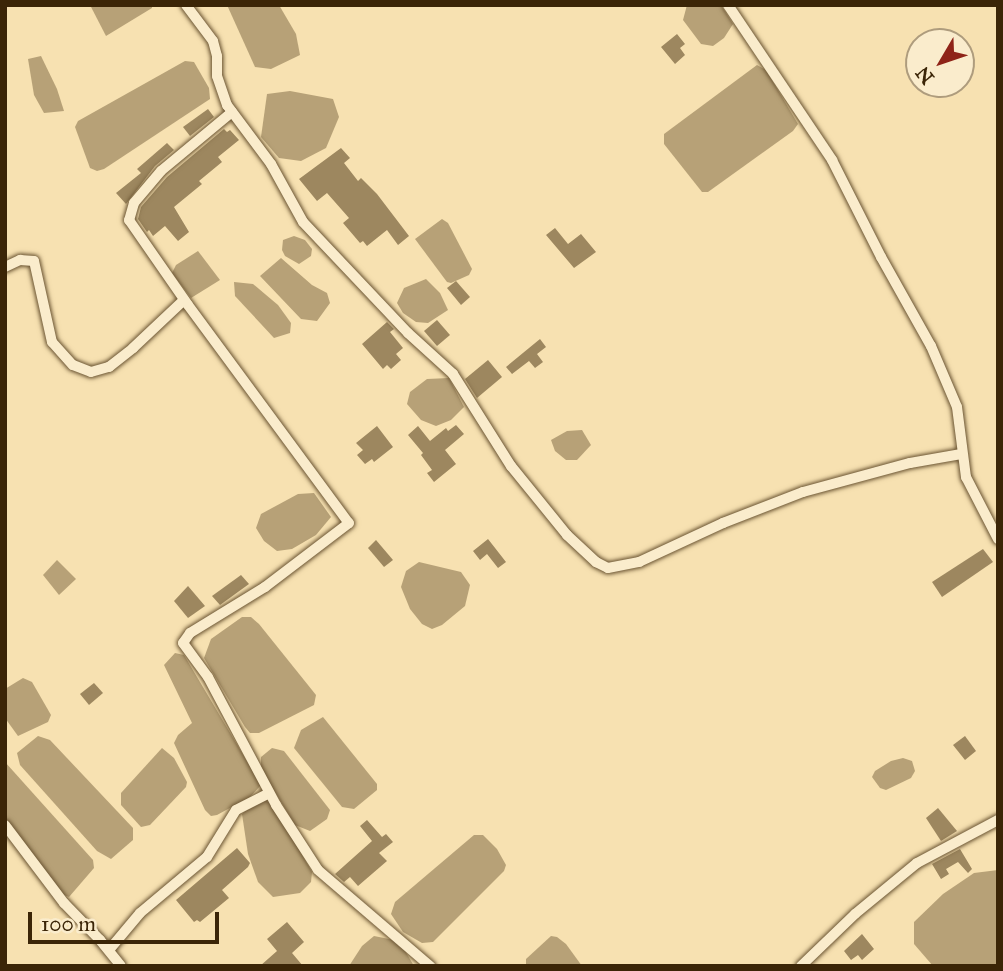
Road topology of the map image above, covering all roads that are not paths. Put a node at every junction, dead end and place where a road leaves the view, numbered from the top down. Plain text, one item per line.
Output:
1 (186, 5) edge
2 (728, 5) edge
3 (232, 112) junction
4 (5, 267) edge
5 (184, 300) junction
6 (961, 454) junction
7 (998, 538) edge
8 (269, 793) junction
9 (998, 820) edge
10 (5, 825) edge
11 (109, 950) junction
12 (121, 966) edge
13 (430, 966) edge
14 (801, 966) edge

1 - 3 street
2 - 6 street
3 - 5 street
3 - 6 street
4 - 5 street
5 - 8 street
6 - 7 street
8 - 11 street
8 - 13 street
9 - 14 street
10 - 11 street
11 - 12 street

